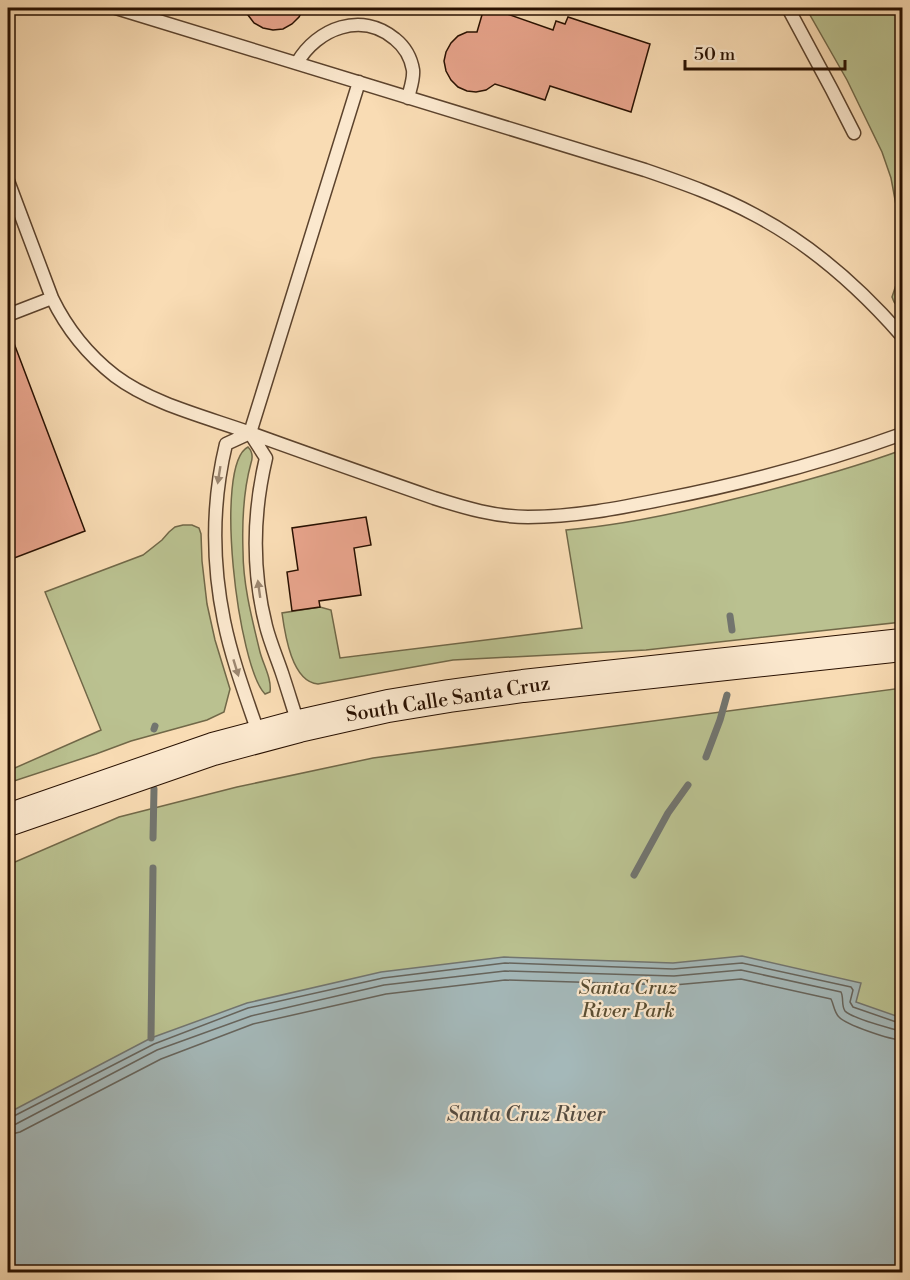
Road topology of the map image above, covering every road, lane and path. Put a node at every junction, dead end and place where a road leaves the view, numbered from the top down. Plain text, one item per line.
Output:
1 (116, 8) edge
2 (788, 8) edge
3 (297, 63) junction
4 (358, 82) junction
5 (408, 98) junction
6 (854, 133) dead end
7 (8, 181) edge
8 (52, 298) junction
9 (8, 315) edge
10 (903, 336) edge
11 (250, 433) junction
12 (903, 434) edge
13 (903, 645) edge
14 (299, 726) junction
15 (259, 736) junction
16 (8, 820) edge

1 - 3 lane
2 - 6 lane
3 - 4 lane
3 - 5 lane
4 - 5 lane
4 - 11 lane
5 - 10 lane
7 - 8 lane
8 - 9 lane
8 - 11 lane
11 - 12 lane
14 -> 11 lane
11 -> 15 lane
13 - 14 street, South Calle Santa Cruz
14 - 15 street, South Calle Santa Cruz
15 - 16 street, South Calle Santa Cruz

